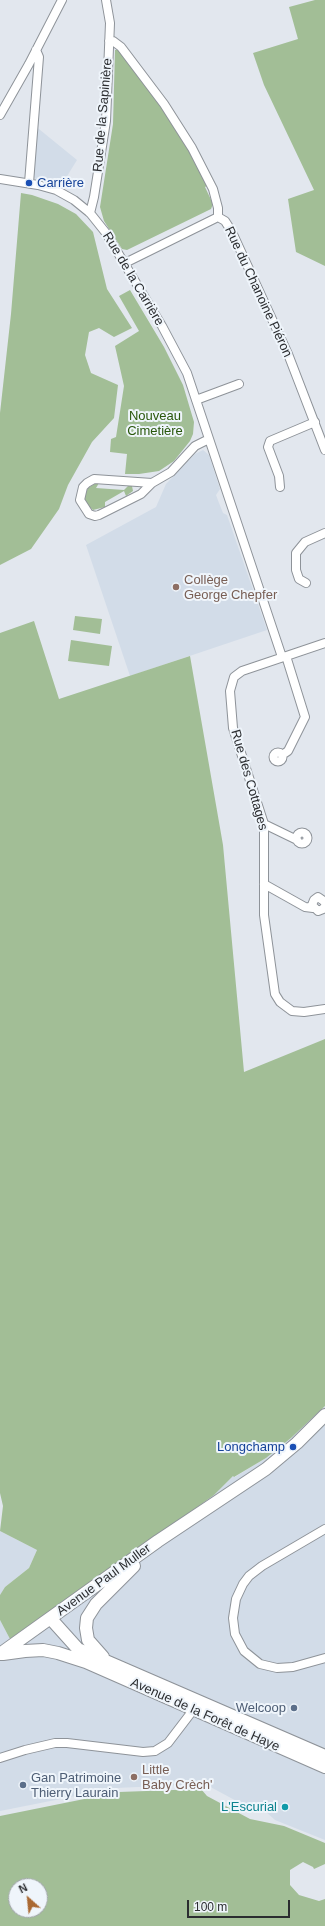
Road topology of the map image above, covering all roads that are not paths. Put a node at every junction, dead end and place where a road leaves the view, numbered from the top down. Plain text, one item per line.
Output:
1 (62, 0) edge
2 (106, 0) edge
3 (110, 41) junction
4 (36, 50) junction
5 (0, 115) edge
6 (0, 179) edge
7 (29, 183) junction
8 (90, 212) junction
9 (218, 217) junction
10 (125, 263) junction
11 (239, 384) dead end
12 (196, 400) junction
13 (315, 422) junction
14 (209, 439) junction
15 (325, 450) edge
16 (152, 483) junction
17 (280, 487) dead end
18 (325, 533) edge
19 (306, 583) dead end
20 (325, 643) edge
21 (284, 656) junction
22 (282, 755) dead end
23 (264, 824) junction
24 (297, 840) dead end
25 (264, 884) junction
26 (325, 902) edge
27 (325, 906) edge
28 (313, 908) junction
29 (325, 1009) edge
30 (325, 1415) edge
31 (325, 1528) edge
32 (158, 1541) junction
33 (51, 1619) junction
34 (0, 1655) edge
35 (325, 1658) edge
36 (107, 1660) junction
37 (86, 1662) junction
38 (196, 1705) junction
39 (325, 1756) edge
40 (0, 1758) edge
41 (325, 1767) edge

1 - 4 street
2 - 3 street
3 - 8 street, Rue de la Sapinière
3 - 9 street, Rue du Chanoine Piéron
4 - 5 street
4 - 7 street
6 - 7 street, Rue de la Carrière
7 - 8 street, Rue de la Carrière
8 - 10 street, Rue de la Carrière
9 - 10 street
9 - 13 street, Rue du Chanoine Piéron
10 - 12 street, Rue de la Carrière
11 - 12 street
12 - 14 street, Rue de la Carrière
13 - 15 street, Rue du Chanoine Piéron
13 - 17 street
14 - 16 street
14 - 21 street, Rue de la Carrière
16 - 16 street
18 - 19 street
20 - 21 street, Rue des Cottages
21 - 22 street, Rue de la Carrière
21 - 23 street, Rue des Cottages
23 - 24 street
23 - 25 street, Rue des Cottages
25 - 28 street
25 - 29 street, Rue des Cottages
26 - 28 street
27 - 28 street
30 - 32 street, Avenue Paul Muller
31 - 35 street
32 - 33 street, Avenue Paul Muller
32 - 36 street, Avenue de la Forêt de Haye
33 - 34 street, Avenue Paul Muller
33 - 36 street, Avenue de la Forêt de Haye
33 - 37 street, Avenue de la Forêt de Haye
34 - 37 street, Avenue de la Forêt de Haye
36 - 38 street, Avenue de la Forêt de Haye
37 - 38 street, Avenue de la Forêt de Haye
38 - 39 street, Avenue de la Forêt de Haye
38 - 40 street
38 - 41 street, Avenue de la Forêt de Haye

